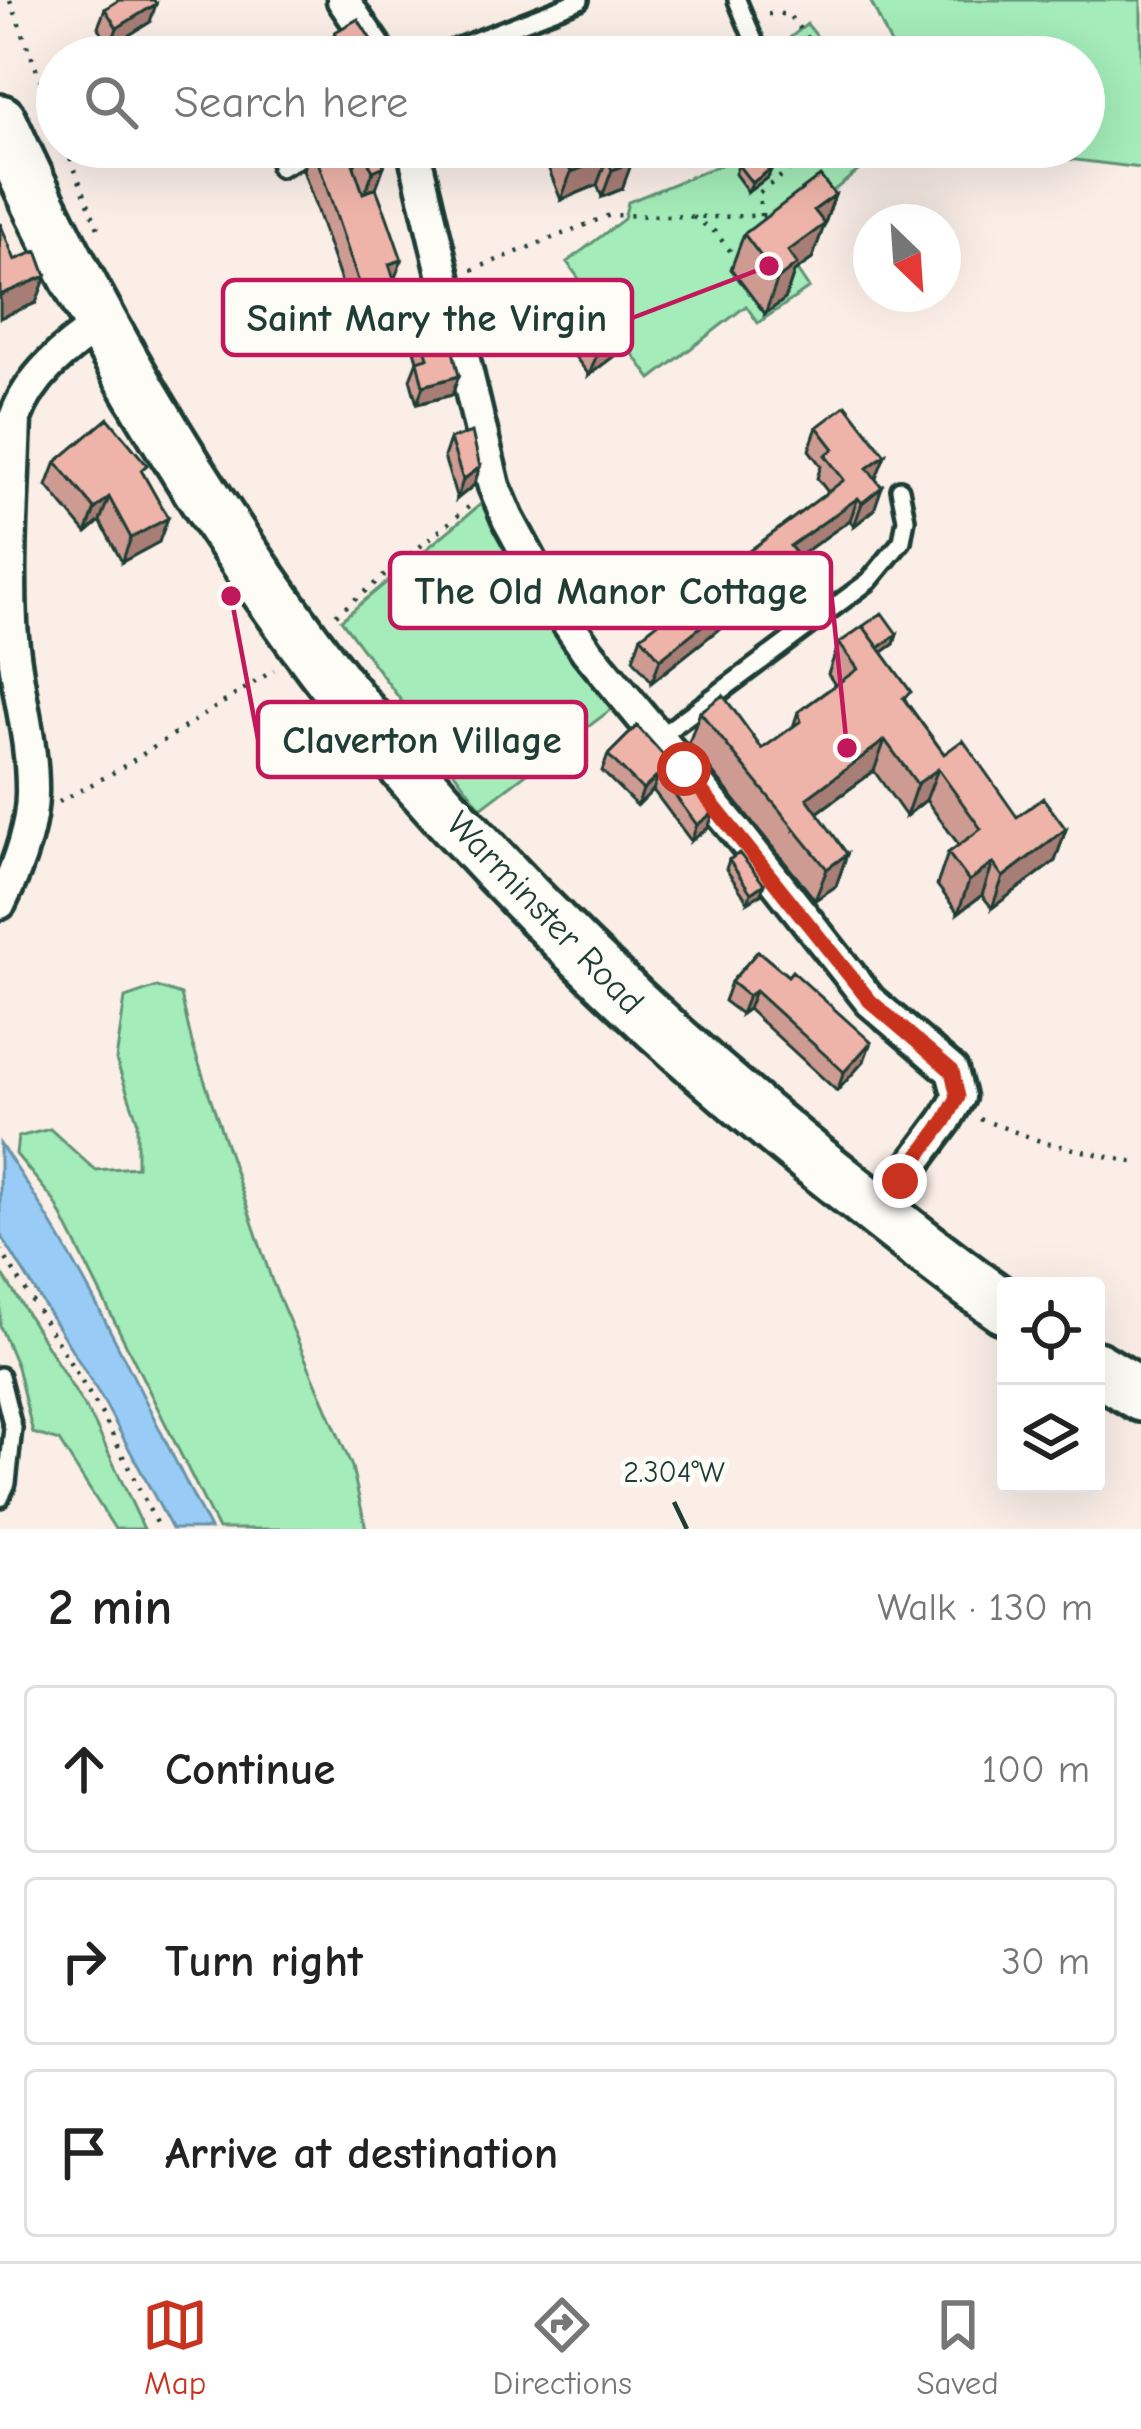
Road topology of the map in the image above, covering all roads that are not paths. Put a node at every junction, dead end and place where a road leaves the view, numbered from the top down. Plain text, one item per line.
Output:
1 (343, 0) edge
2 (580, 0) edge
3 (737, 0) edge
4 (368, 36) edge
5 (487, 36) edge
6 (752, 36) edge
7 (0, 121) edge
8 (418, 168) edge
9 (100, 324) junction
10 (900, 489) dead end
11 (658, 738) junction
12 (0, 903) edge
13 (878, 1211) junction
14 (997, 1301) edge
15 (1105, 1373) edge
16 (0, 1376) edge
17 (1141, 1395) edge
18 (0, 1498) edge

1 - 4 street
2 - 5 lane
3 - 6 lane
7 - 9 highway, Warminster Road
8 - 11 street
9 - 12 street
9 - 13 highway, Warminster Road
10 - 11 lane
11 - 13 street
13 - 14 highway, Warminster Road
15 - 17 highway
16 - 18 lane

